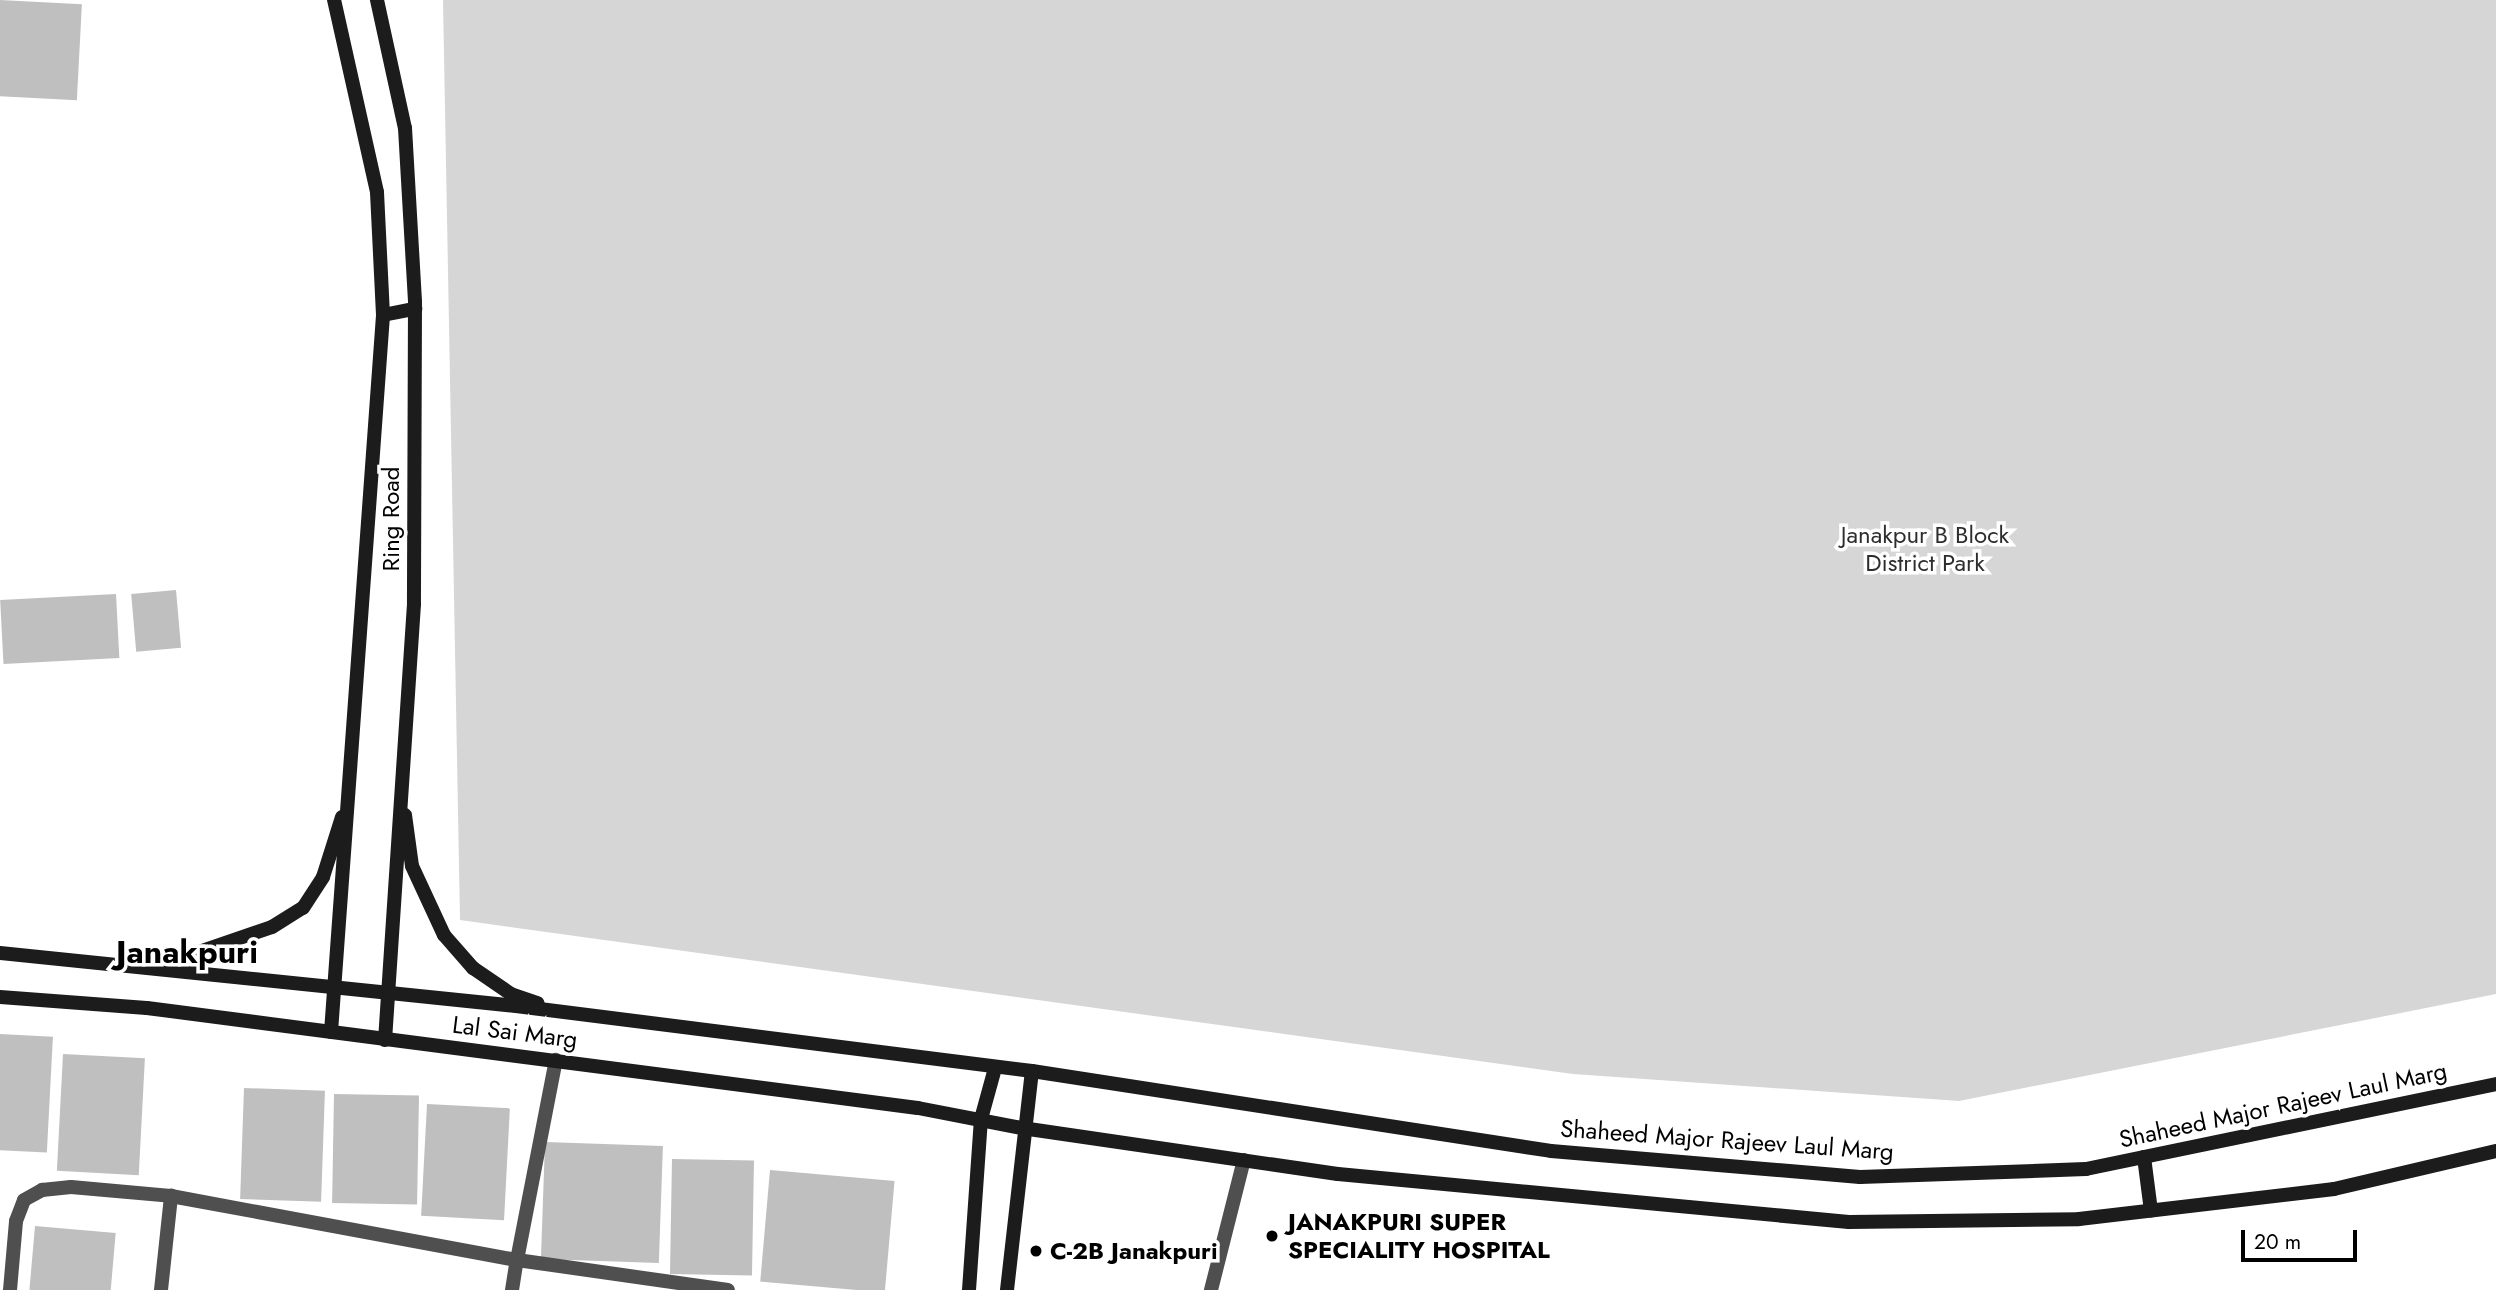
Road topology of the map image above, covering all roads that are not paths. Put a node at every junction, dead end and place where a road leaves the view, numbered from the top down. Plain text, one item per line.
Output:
1 (334, 0) edge
2 (377, 0) edge
3 (415, 309) junction
4 (383, 315) junction
5 (400, 779) junction
6 (349, 792) junction
7 (0, 953) edge
8 (153, 968) junction
9 (335, 986) junction
10 (390, 992) junction
11 (0, 997) edge
12 (566, 1013) junction
13 (331, 1032) junction
14 (386, 1040) junction
15 (556, 1060) junction
16 (995, 1068) junction
17 (1032, 1071) junction
18 (2496, 1084) edge
19 (981, 1119) junction
20 (1022, 1128) junction
21 (2496, 1151) edge
22 (2144, 1157) junction
23 (1244, 1160) junction
24 (171, 1196) junction
25 (2151, 1211) junction
26 (517, 1260) junction
27 (10, 1290) edge
28 (161, 1290) edge
29 (512, 1290) edge
30 (728, 1290) edge
31 (969, 1290) edge
32 (1007, 1290) edge
33 (1211, 1290) edge

1 - 4 street, Ring Road
2 - 3 street, Ring Road
3 - 4 street
3 - 5 street, Ring Road
4 - 6 street, Ring Road
5 - 10 street, Ring Road
5 - 12 street
6 - 8 street
6 - 9 street, Ring Road
7 - 8 street, Lal Sai Marg
8 - 9 street, Lal Sai Marg
9 - 10 street, Lal Sai Marg
9 - 13 street, Ring Road
10 - 12 street, Lal Sai Marg
10 - 14 street, Ring Road
11 - 13 street, Lal Sai Marg
12 - 16 street, Lal Sai Marg
13 - 14 street, Lal Sai Marg
14 - 15 street, Lal Sai Marg
15 - 19 street, Lal Sai Marg
15 - 26 street
16 - 17 street, Shaheed Major Rajeev Laul Marg
16 - 19 street
17 - 20 street
17 - 22 street, Shaheed Major Rajeev Laul Marg
18 - 22 street, Shaheed Major Rajeev Laul Marg
19 - 20 street, Lal Sai Marg
19 - 31 street
20 - 23 street
20 - 32 street
21 - 25 street
22 - 25 street
23 - 25 street
23 - 33 street
24 - 26 street
24 - 27 street
24 - 28 street
26 - 29 street
26 - 30 street

